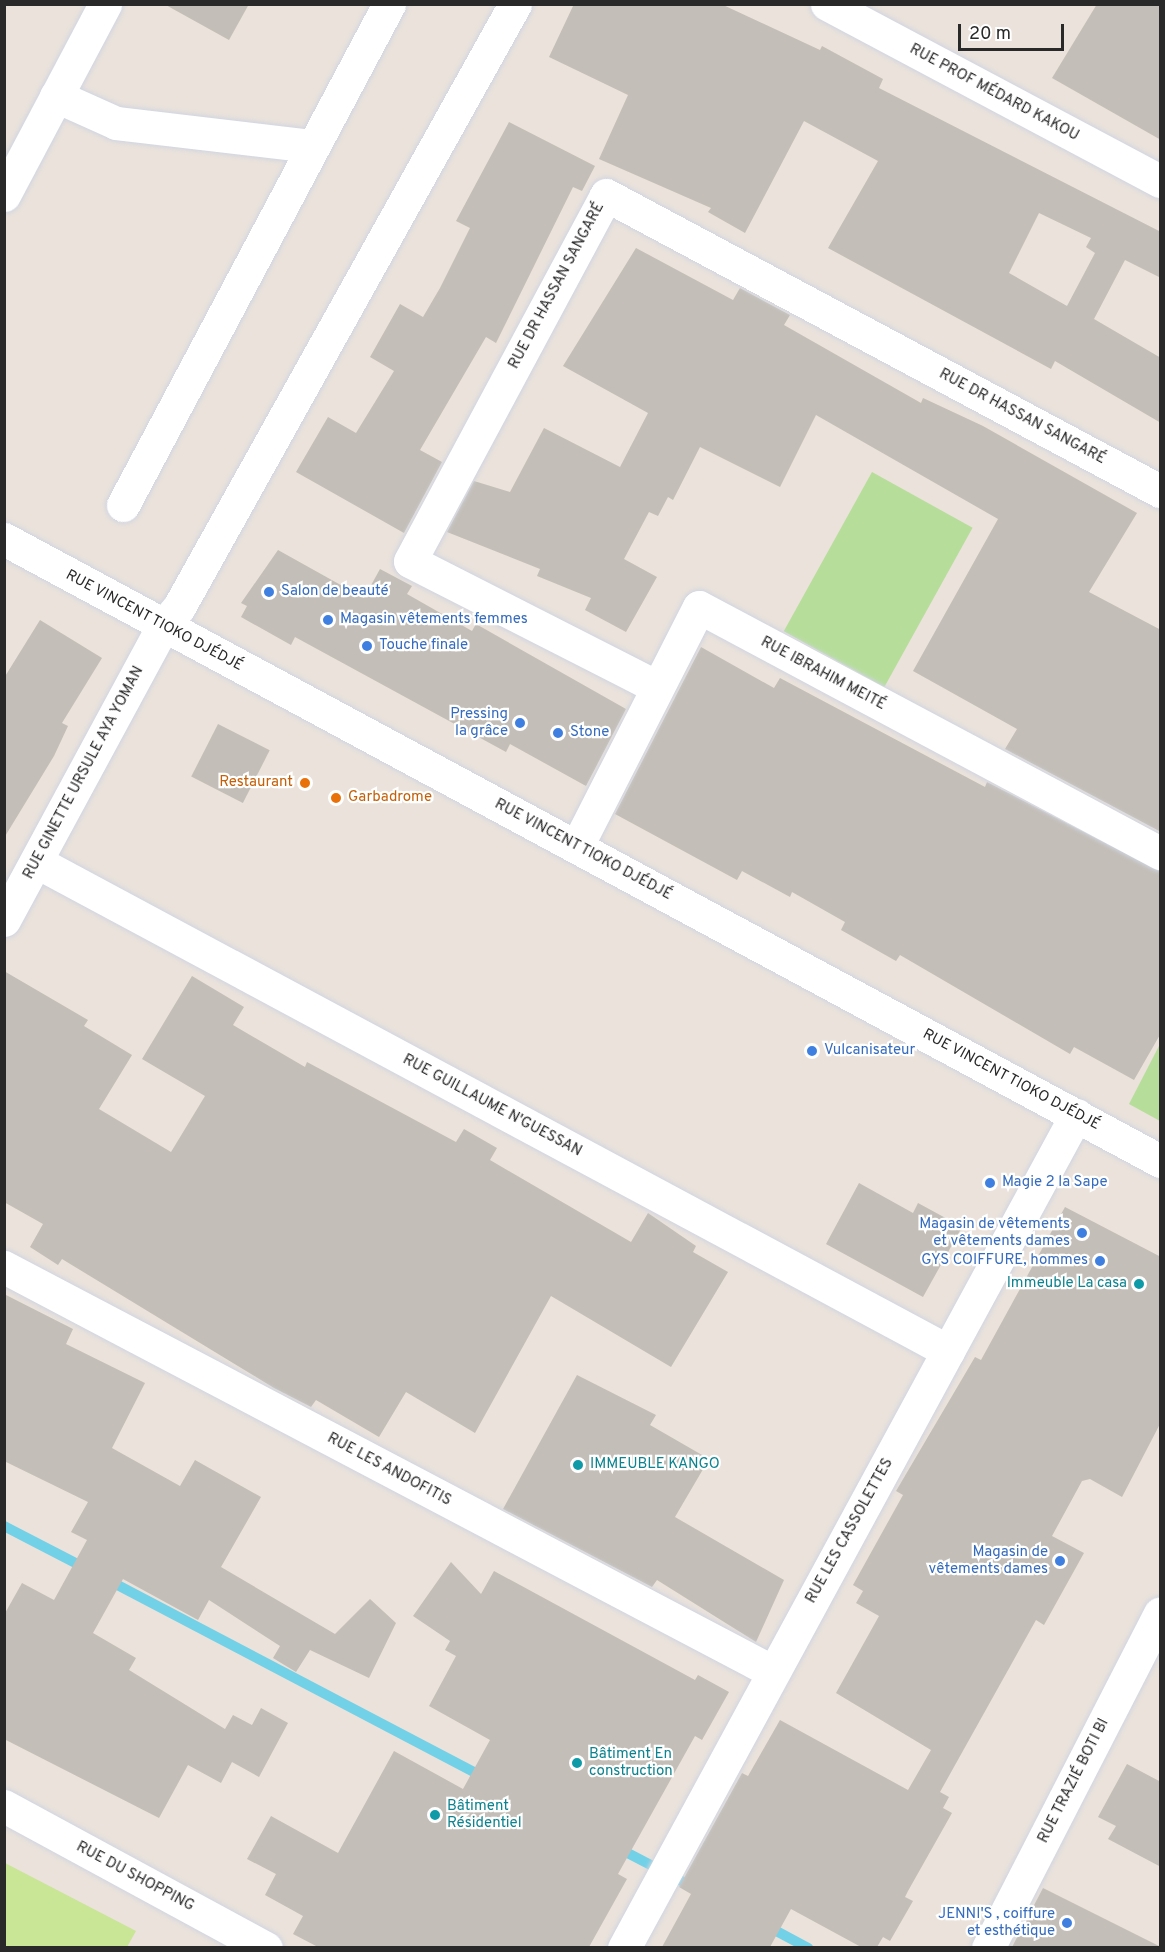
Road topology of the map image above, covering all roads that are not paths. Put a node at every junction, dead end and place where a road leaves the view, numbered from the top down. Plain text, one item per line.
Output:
1 (105, 4) edge
2 (389, 4) edge
3 (516, 4) edge
4 (827, 4) edge
5 (56, 96) junction
6 (313, 146) junction
7 (1161, 181) edge
8 (4, 195) edge
9 (1161, 491) edge
10 (123, 504) dead end
11 (4, 539) edge
12 (163, 626) junction
13 (657, 687) junction
14 (583, 834) junction
15 (1161, 854) edge
16 (37, 862) junction
17 (4, 920) edge
18 (1076, 1115) junction
19 (1161, 1161) edge
20 (4, 1267) edge
21 (948, 1351) junction
22 (1161, 1614) edge
23 (773, 1672) junction
24 (4, 1806) edge
25 (266, 1947) edge
26 (624, 1947) edge
27 (988, 1947) edge

1 - 5 street
2 - 6 street
3 - 12 street, RUE GINETTE URSULE AYA YOMAN
4 - 7 street, RUE PROF MÉDARD KAKOU
5 - 6 street
5 - 8 street
6 - 10 street
9 - 13 street, RUE DR HASSAN SANGARÉ
11 - 12 street, RUE VINCENT TIOKO DJÉDJÉ
12 - 14 street, RUE VINCENT TIOKO DJÉDJÉ
12 - 16 street, RUE GINETTE URSULE AYA YOMAN
13 - 14 street, RUE IBRAHIM MEITÉ
13 - 15 street, RUE IBRAHIM MEITÉ
14 - 18 street, RUE VINCENT TIOKO DJÉDJÉ
16 - 17 street, RUE GINETTE URSULE AYA YOMAN
16 - 21 street, RUE GUILLAUME N'GUESSAN
18 - 19 street, RUE VINCENT TIOKO DJÉDJÉ
18 - 21 street, RUE LES CASSOLETTES
20 - 23 street, RUE LES ANDOFITIS
21 - 23 street, RUE LES CASSOLETTES
22 - 27 street, RUE TRAZIÉ BOTI BI
23 - 26 street, RUE LES CASSOLETTES
24 - 25 street, RUE DU SHOPPING

